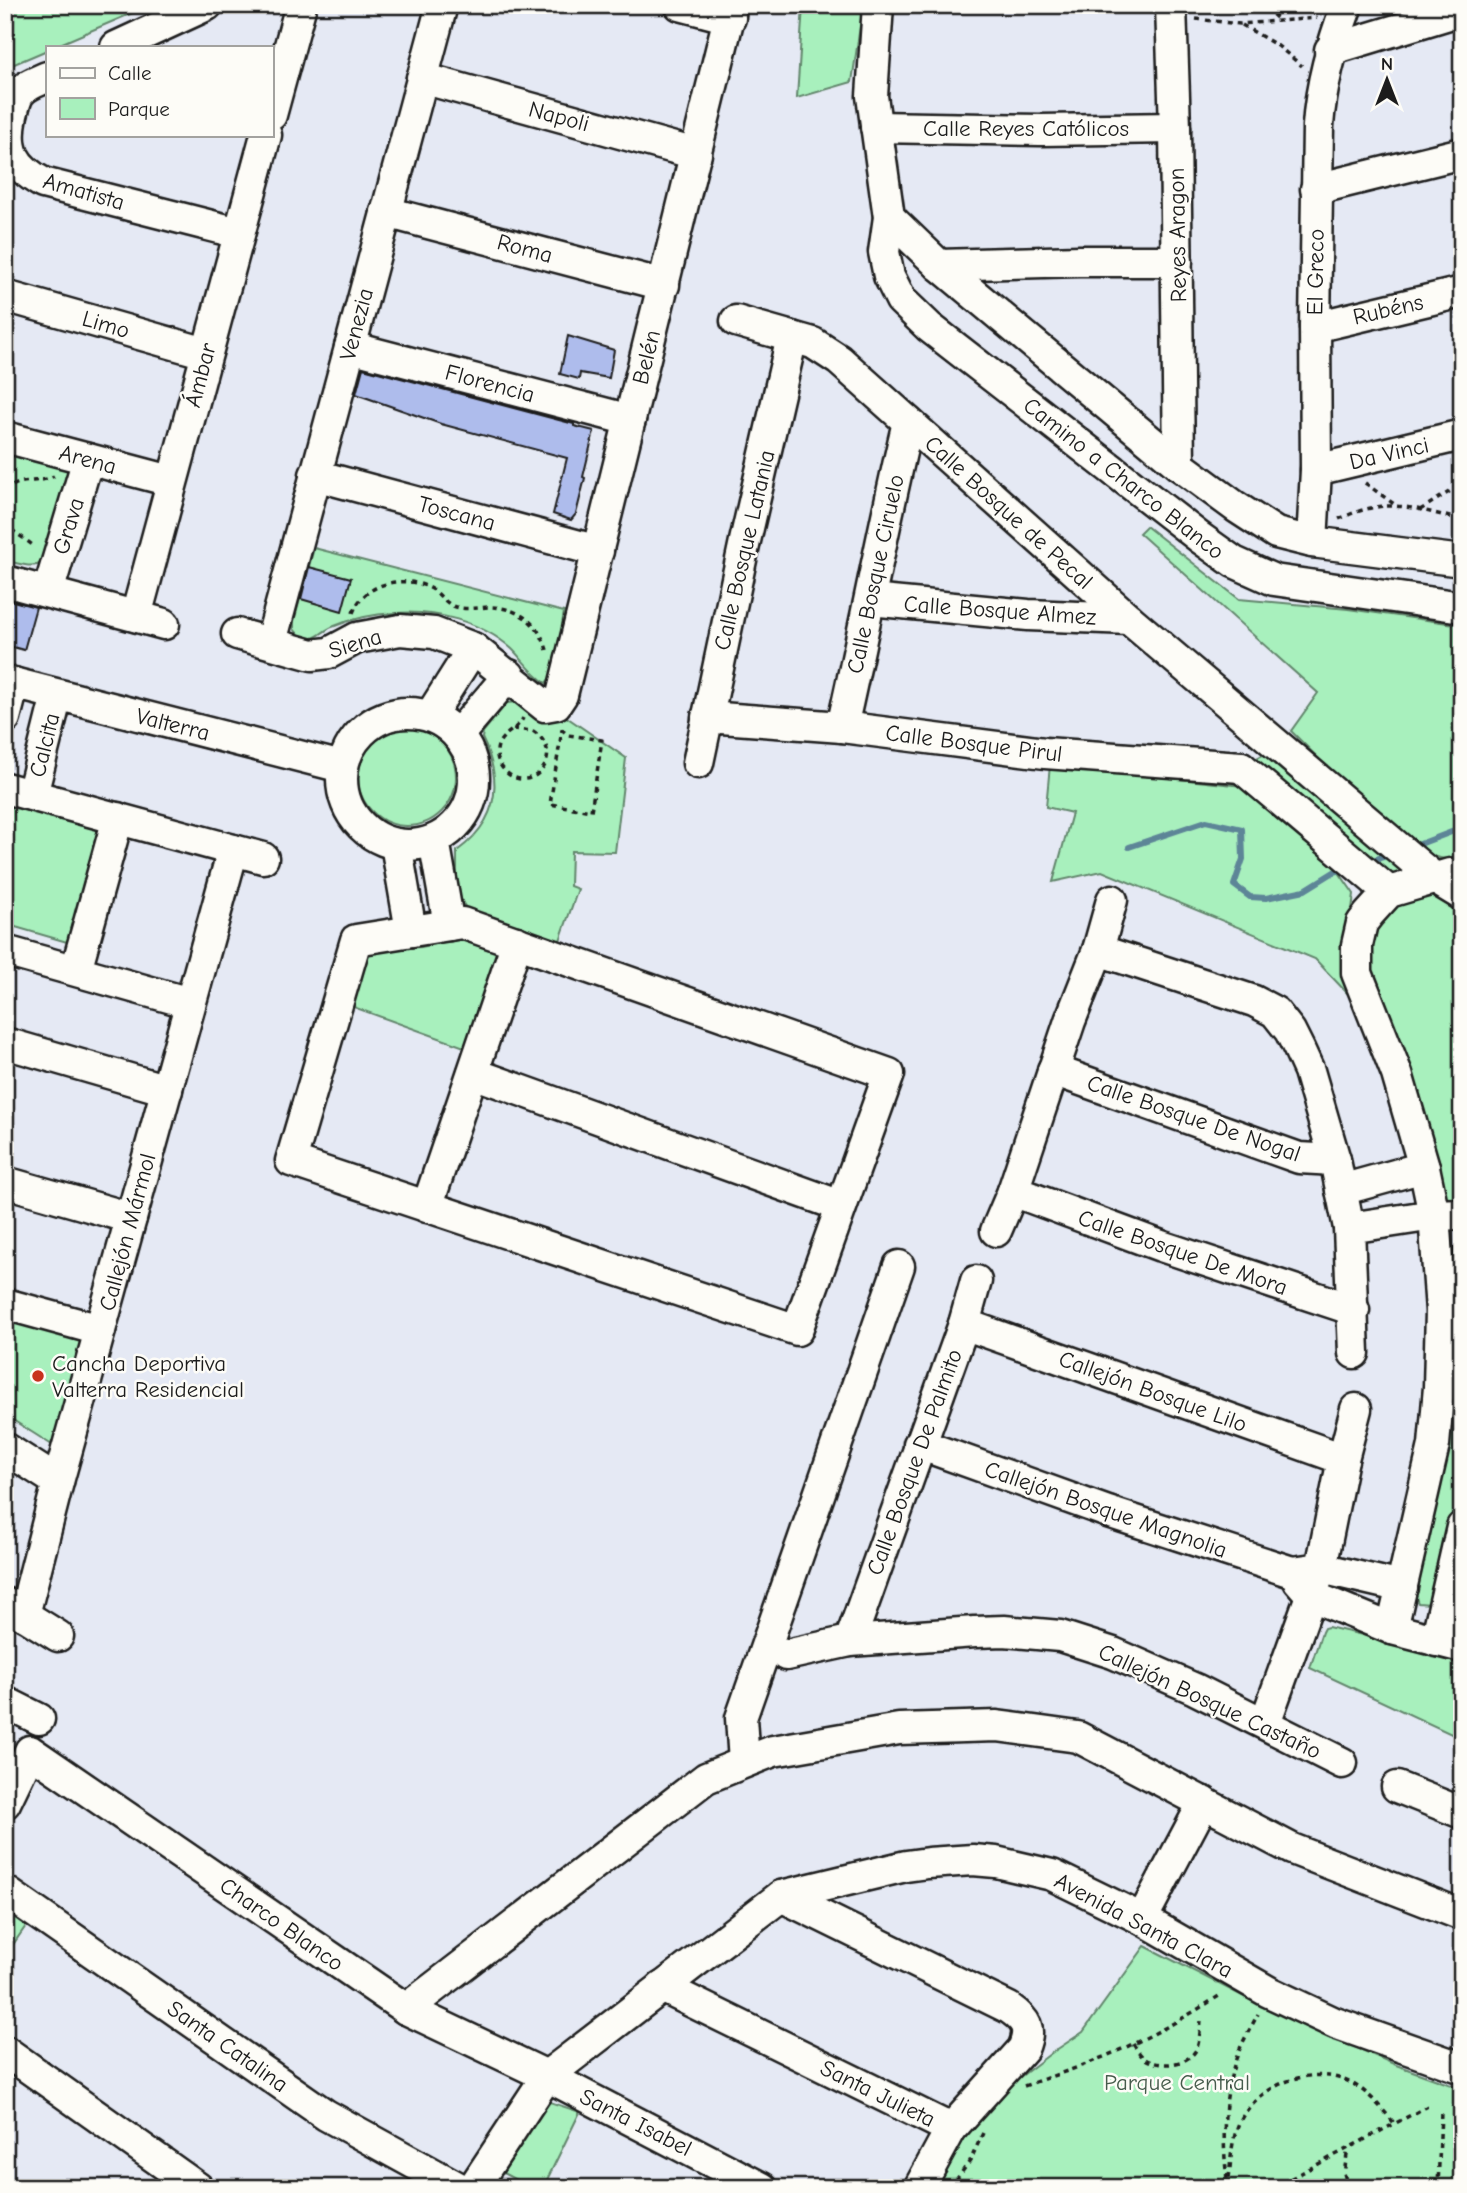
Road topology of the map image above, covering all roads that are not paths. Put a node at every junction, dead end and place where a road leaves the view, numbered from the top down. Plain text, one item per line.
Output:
1 (207, 5) edge
2 (301, 5) edge
3 (442, 5) edge
4 (680, 5) edge
5 (878, 5) edge
6 (1172, 10) edge
7 (1346, 10) edge
8 (1462, 10) edge
9 (731, 12) edge
10 (118, 46) edge
11 (1330, 50) junction
12 (422, 78) junction
13 (39, 81) edge
14 (273, 107) edge
15 (876, 127) junction
16 (1175, 128) junction
17 (265, 136) edge
18 (1462, 153) edge
19 (696, 154) junction
20 (1317, 190) junction
21 (386, 212) junction
22 (889, 217) junction
23 (239, 233) junction
24 (1177, 261) junction
25 (939, 265) junction
26 (664, 285) junction
27 (1462, 292) edge
28 (5, 296) edge
29 (736, 321) dead end
30 (1315, 327) junction
31 (792, 337) junction
32 (350, 346) junction
33 (206, 353) junction
34 (630, 420) junction
35 (908, 422) junction
36 (1462, 435) edge
37 (5, 437) edge
38 (75, 465) junction
39 (1178, 465) junction
40 (1317, 470) junction
41 (315, 475) junction
42 (171, 481) junction
43 (1312, 542) junction
44 (598, 551) junction
45 (1462, 561) edge
46 (5, 581) edge
47 (48, 592) junction
48 (870, 600) junction
49 (1462, 607) edge
50 (136, 616) junction
51 (1129, 619) junction
52 (164, 624) dead end
53 (237, 634) dead end
54 (271, 642) junction
55 (473, 648) junction
56 (509, 675) junction
57 (10, 682) edge
58 (57, 695) junction
59 (562, 695) joint
60 (430, 716) junction
61 (707, 718) junction
62 (5, 719) edge
63 (842, 727) junction
64 (1264, 734) junction
65 (458, 735) junction
66 (698, 763) dead end
67 (1241, 766) junction
68 (342, 767) junction
69 (18, 791) edge
70 (118, 818) junction
71 (434, 840) junction
72 (396, 844) junction
73 (233, 850) junction
74 (263, 858) dead end
75 (1448, 874) edge
76 (1389, 892) junction
77 (1462, 895) edge
78 (1112, 900) dead end
79 (449, 925) junction
80 (411, 931) junction
81 (517, 942) junction
82 (1098, 950) junction
83 (5, 951) edge
84 (76, 970) junction
85 (190, 1003) junction
86 (5, 1044) edge
87 (1053, 1070) junction
88 (473, 1073) junction
89 (167, 1090) junction
90 (1335, 1160) junction
91 (1424, 1167) junction
92 (5, 1182) edge
93 (1342, 1190) junction
94 (1013, 1191) junction
95 (841, 1206) junction
96 (427, 1207) junction
97 (1448, 1215) edge
98 (131, 1218) junction
99 (1349, 1228) junction
100 (996, 1231) dead end
101 (899, 1266) dead end
102 (976, 1281) dead end
103 (5, 1304) edge
104 (1354, 1310) junction
105 (964, 1324) junction
106 (100, 1330) junction
107 (1354, 1353) dead end
108 (1356, 1409) dead end
109 (919, 1444) junction
110 (5, 1448) edge
111 (1343, 1459) junction
112 (58, 1482) junction
113 (1462, 1527) edge
114 (1308, 1579) junction
115 (1402, 1587) junction
116 (1453, 1598) edge
117 (15, 1609) edge
118 (1392, 1629) junction
119 (58, 1636) dead end
120 (850, 1641) junction
121 (1449, 1644) edge
122 (786, 1655) dead end
123 (5, 1702) edge
124 (39, 1719) dead end
125 (1265, 1723) junction
126 (744, 1762) junction
127 (1342, 1763) dead end
128 (1398, 1787) dead end
129 (1203, 1802) junction
130 (5, 1803) edge
131 (1462, 1813) edge
132 (5, 1891) edge
133 (781, 1896) junction
134 (1462, 1915) edge
135 (1142, 1919) junction
136 (662, 1987) junction
137 (405, 2009) junction
138 (5, 2051) edge
139 (1462, 2068) edge
140 (547, 2076) junction
141 (951, 2129) junction
142 (198, 2188) edge
143 (459, 2188) edge
144 (473, 2188) edge
145 (762, 2188) edge
146 (919, 2188) edge

1 - 10 street
2 - 14 street, Ámbar
3 - 12 street, Venezia
4 - 9 street
5 - 15 street, Camino a Charco Blanco
6 - 16 street, Reyes Aragon
7 - 11 street, El Greco
8 - 11 street
9 - 19 street, Belén
11 - 20 street, El Greco
12 - 19 street, Napoli
12 - 21 street, Venezia
13 - 23 street, Amatista
15 - 16 street, Calle Reyes Católicos
15 - 22 street, Camino a Charco Blanco
16 - 24 street, Reyes Aragon
17 - 23 street, Ámbar
18 - 20 street
19 - 26 street, Belén
20 - 30 street, El Greco
21 - 26 street, Roma
21 - 32 street, Venezia
22 - 25 street, Camino a Charco Blanco
22 - 49 street, Camino a Charco Blanco
23 - 33 street, Ámbar
24 - 25 street
24 - 39 street, Reyes Aragon
25 - 39 street, Camino a Charco Blanco
26 - 34 street, Belén
27 - 30 street, Rubéns
28 - 33 street, Limo
29 - 31 street, Calle Bosque de Pecal
30 - 40 street, El Greco
31 - 35 street, Calle Bosque de Pecal
31 - 61 street, Calle Bosque Latania
32 - 34 street, Florencia
32 - 41 street, Venezia
33 - 42 street, Ámbar
34 - 44 street, Belén
35 - 48 street, Calle Bosque Ciruelo
35 - 51 street, Calle Bosque de Pecal
36 - 40 street, Da Vinci
37 - 38 street, Arena
38 - 42 street, Arena
38 - 47 street, Grava
39 - 43 street, Camino a Charco Blanco
40 - 43 street, El Greco
41 - 44 street, Toscana
41 - 54 street, Venezia
42 - 50 street, Ámbar
43 - 45 street, Camino a Charco Blanco
44 - 59 street, Belén
46 - 47 street
47 - 50 street
48 - 51 street, Calle Bosque Almez
48 - 63 street, Calle Bosque Ciruelo
50 - 52 street
51 - 64 street, Calle Bosque de Pecal
53 - 54 street, Siena
54 - 55 street, Siena
55 - 56 street, Siena
55 - 60 street
56 - 59 street, Siena
56 - 65 street
57 - 58 street, Valterra
57 - 62 street, Calcita
58 - 68 street, Valterra
58 - 69 street, Calcita
60 - 65 street
60 - 68 street
61 - 63 street, Calle Bosque Pirul
61 - 66 street, Calle Bosque Latania
63 - 67 street, Calle Bosque Pirul
64 - 67 street
64 - 75 street
65 - 71 street
67 - 76 street
68 - 72 street
69 - 70 street
70 - 73 street
70 - 84 street
71 - 72 street
71 - 79 street
72 - 80 street
73 - 74 street
73 - 85 street, Callejón Mármol
75 - 76 street
75 - 77 street
76 - 91 street
78 - 82 street
79 - 80 street
79 - 81 street
80 - 96 street
81 - 88 street
81 - 95 street
82 - 87 street
82 - 90 street
83 - 84 street
84 - 85 street
85 - 89 street, Callejón Mármol
86 - 89 street
87 - 90 street, Calle Bosque De Nogal
87 - 94 street
88 - 95 street
88 - 96 street
89 - 98 street, Callejón Mármol
90 - 93 street
91 - 93 street
91 - 97 street
92 - 98 street
93 - 99 street
94 - 100 street
94 - 104 street, Calle Bosque De Mora
95 - 96 street
97 - 99 street
97 - 115 street
98 - 106 street, Callejón Mármol
99 - 104 street
101 - 126 street
102 - 105 street, Calle Bosque De Palmito
103 - 106 street
104 - 107 street
105 - 109 street, Calle Bosque De Palmito
105 - 111 street, Callejón Bosque Lilo
106 - 112 street, Callejón Mármol
108 - 111 street
109 - 114 street, Callejón Bosque Magnolia
109 - 120 street, Calle Bosque De Palmito
110 - 112 street
111 - 114 street
112 - 117 street, Callejón Mármol
113 - 116 street
114 - 115 street
114 - 118 street
114 - 125 street
115 - 118 street
116 - 121 street
117 - 119 street
118 - 121 street
120 - 122 street, Callejón Bosque Castaño
120 - 125 street, Callejón Bosque Castaño
123 - 124 street
125 - 127 street, Callejón Bosque Castaño
126 - 129 street
126 - 137 street
128 - 131 street
129 - 134 street
129 - 135 street
130 - 137 street, Charco Blanco
132 - 143 street, Santa Catalina
133 - 135 street, Avenida Santa Clara
133 - 136 street, Avenida Santa Clara
133 - 141 street, Santa Julieta
135 - 139 street, Avenida Santa Clara
136 - 140 street, Avenida Santa Clara
136 - 141 street, Santa Julieta
137 - 140 street, Charco Blanco
138 - 142 street
140 - 144 street, Avenida Santa Clara
140 - 145 street, Santa Isabel
141 - 146 street

